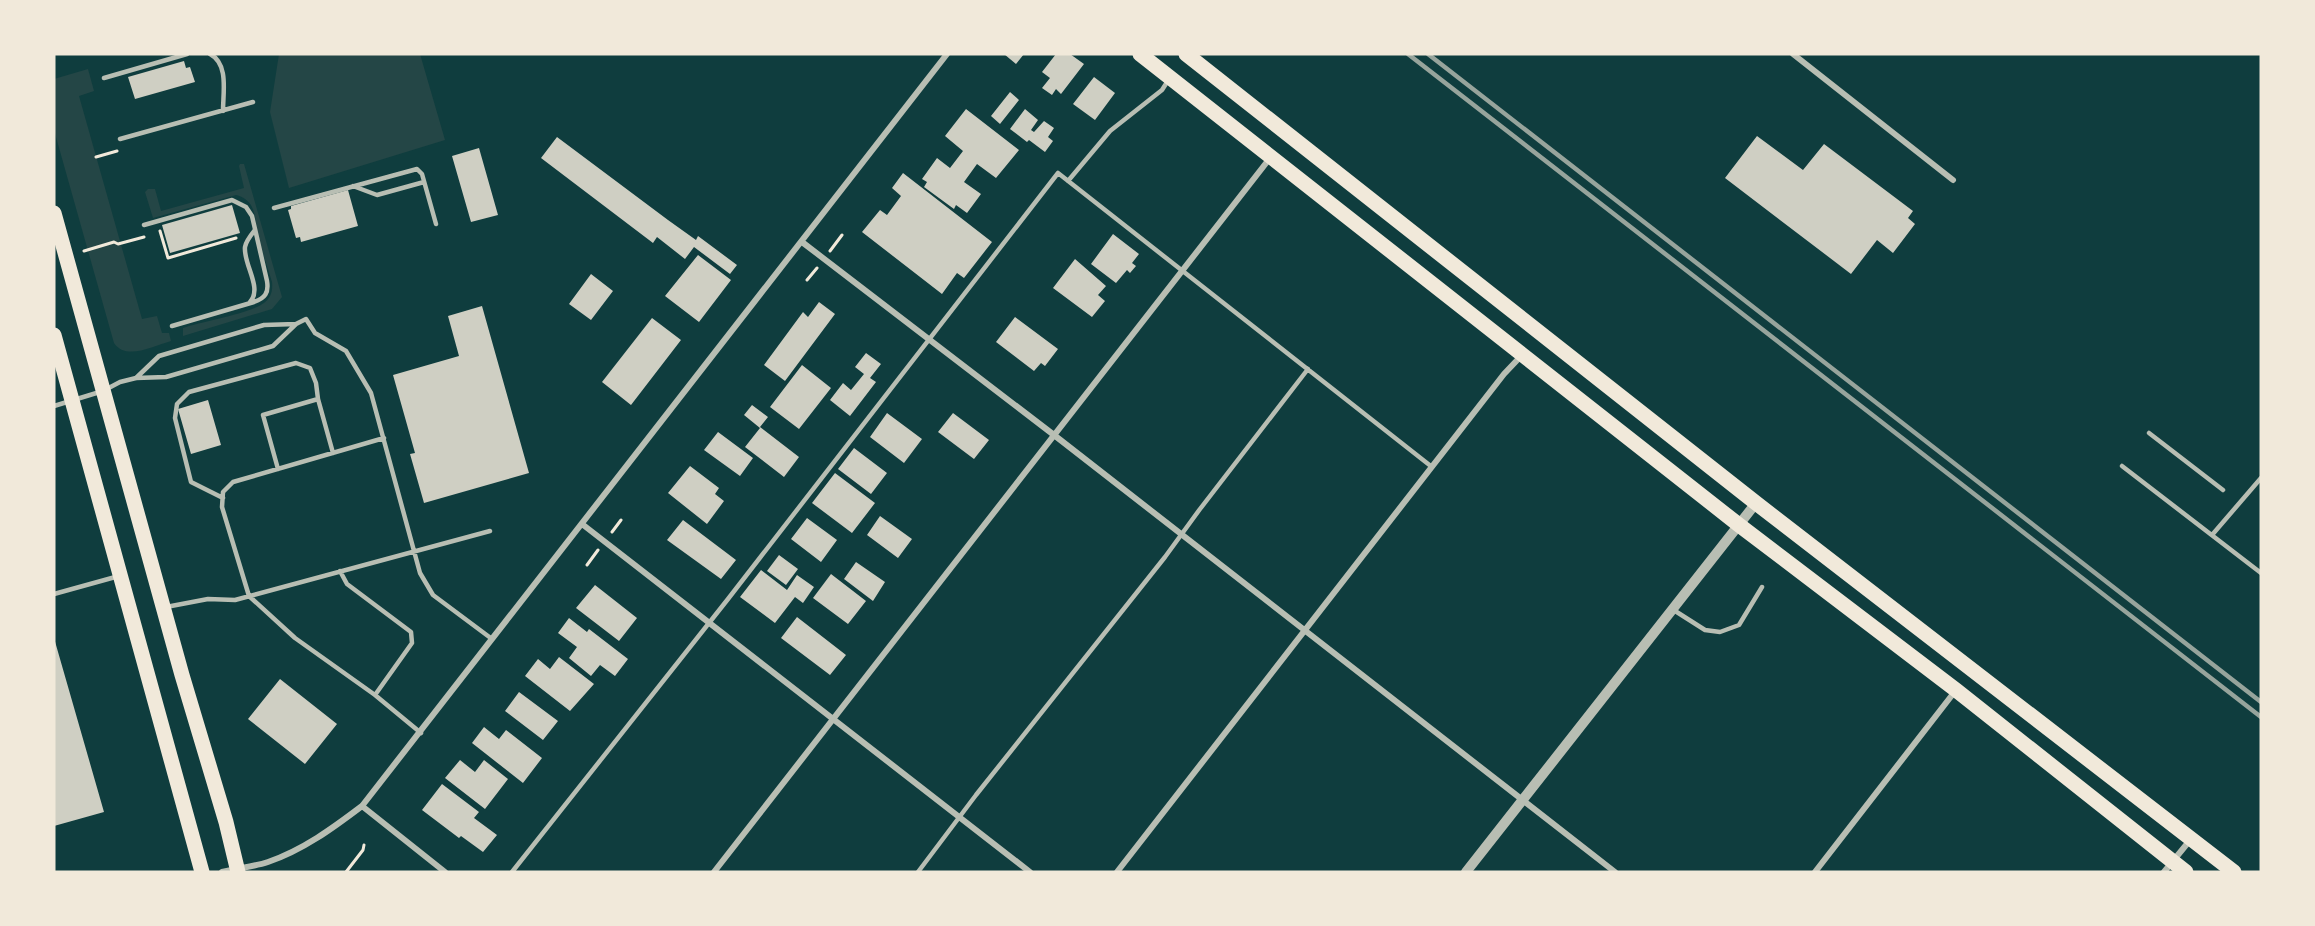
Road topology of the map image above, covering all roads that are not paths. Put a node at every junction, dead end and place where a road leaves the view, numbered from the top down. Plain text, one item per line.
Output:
1 (187, 54) edge
2 (210, 54) edge
3 (947, 54) edge
4 (1140, 54) edge
5 (1186, 54) edge
6 (1793, 54) edge
7 (104, 78) dead end
8 (1170, 78) junction
9 (253, 102) dead end
10 (223, 111) junction
11 (120, 139) dead end
12 (1271, 157) junction
13 (1953, 180) dead end
14 (1068, 181) junction
15 (424, 182) junction
16 (353, 186) junction
17 (274, 208) dead end
18 (54, 213) edge
19 (436, 224) dead end
20 (144, 225) dead end
21 (255, 230) junction
22 (802, 242) junction
23 (1182, 270) junction
24 (245, 305) junction
25 (296, 324) junction
26 (172, 326) dead end
27 (54, 335) edge
28 (929, 339) junction
29 (1524, 353) junction
30 (1308, 369) junction
31 (136, 378) junction
32 (103, 391) junction
33 (318, 399) junction
34 (71, 401) junction
35 (54, 406) edge
36 (2149, 433) dead end
37 (1054, 435) junction
38 (384, 438) junction
39 (333, 453) junction
40 (1432, 466) junction
41 (2122, 466) dead end
42 (278, 469) junction
43 (2261, 478) edge
44 (2223, 490) dead end
45 (223, 498) junction
46 (1756, 503) junction
47 (582, 524) junction
48 (1739, 525) junction
49 (490, 531) dead end
50 (1181, 534) junction
51 (2212, 535) junction
52 (414, 551) junction
53 (340, 571) junction
54 (2261, 573) edge
55 (122, 575) junction
56 (1762, 587) dead end
57 (54, 594) edge
58 (249, 596) junction
59 (163, 607) junction
60 (1672, 609) junction
61 (709, 622) junction
62 (1305, 631) junction
63 (492, 639) junction
64 (1956, 690) junction
65 (375, 695) junction
66 (834, 719) junction
67 (421, 733) junction
68 (1521, 800) junction
69 (362, 806) junction
70 (960, 817) junction
71 (2191, 838) junction
72 (2168, 866) edge
73 (232, 871) edge
74 (202, 872) edge
75 (445, 872) edge
76 (513, 872) edge
77 (714, 872) edge
78 (918, 872) edge
79 (1030, 872) edge
80 (1117, 872) edge
81 (1466, 872) edge
82 (1615, 872) edge
83 (1815, 872) edge
84 (2186, 872) edge
85 (2234, 872) edge

1 - 7 lane
2 - 10 lane
3 - 22 street
4 - 8 main road
5 - 46 main road
6 - 13 street
8 - 12 main road
8 - 14 lane
9 - 10 lane
10 - 11 lane
12 - 23 street
12 - 29 main road
14 - 23 lane
14 - 28 lane
15 - 16 lane
15 - 16 lane
15 - 19 lane
16 - 17 lane
18 - 32 main road
20 - 21 lane
21 - 24 lane
21 - 24 lane
22 - 28 street
22 - 47 street
23 - 30 lane
23 - 37 street
24 - 26 lane
25 - 31 lane
25 - 31 lane
25 - 38 lane
27 - 34 main road
28 - 37 street
28 - 61 lane
29 - 40 street
29 - 48 main road
30 - 40 lane
30 - 50 lane
31 - 32 lane
32 - 34 lane
32 - 59 main road
33 - 39 lane
33 - 42 lane
33 - 45 lane
34 - 35 lane
34 - 55 main road
36 - 44 lane
37 - 50 street
37 - 66 street
38 - 39 lane
38 - 52 lane
39 - 42 lane
40 - 62 street
41 - 51 lane
42 - 45 lane
43 - 51 lane
45 - 58 lane
46 - 48 street
46 - 71 main road
47 - 61 street
47 - 63 street
48 - 60 street
48 - 64 main road
49 - 52 lane
50 - 62 street
50 - 70 lane
51 - 54 lane
52 - 53 lane
52 - 63 lane
53 - 58 lane
53 - 65 lane
55 - 57 lane
55 - 74 main road
56 - 60 lane
58 - 59 lane
58 - 65 lane
59 - 73 main road
60 - 68 street
61 - 66 street
61 - 76 lane
62 - 68 street
62 - 80 street
63 - 67 street
64 - 72 main road
64 - 83 street
65 - 67 lane
66 - 70 street
66 - 77 street
67 - 69 street
68 - 81 street
68 - 82 street
69 - 73 street
69 - 75 street
70 - 78 lane
70 - 79 street
71 - 72 street
71 - 85 main road
72 - 84 main road

